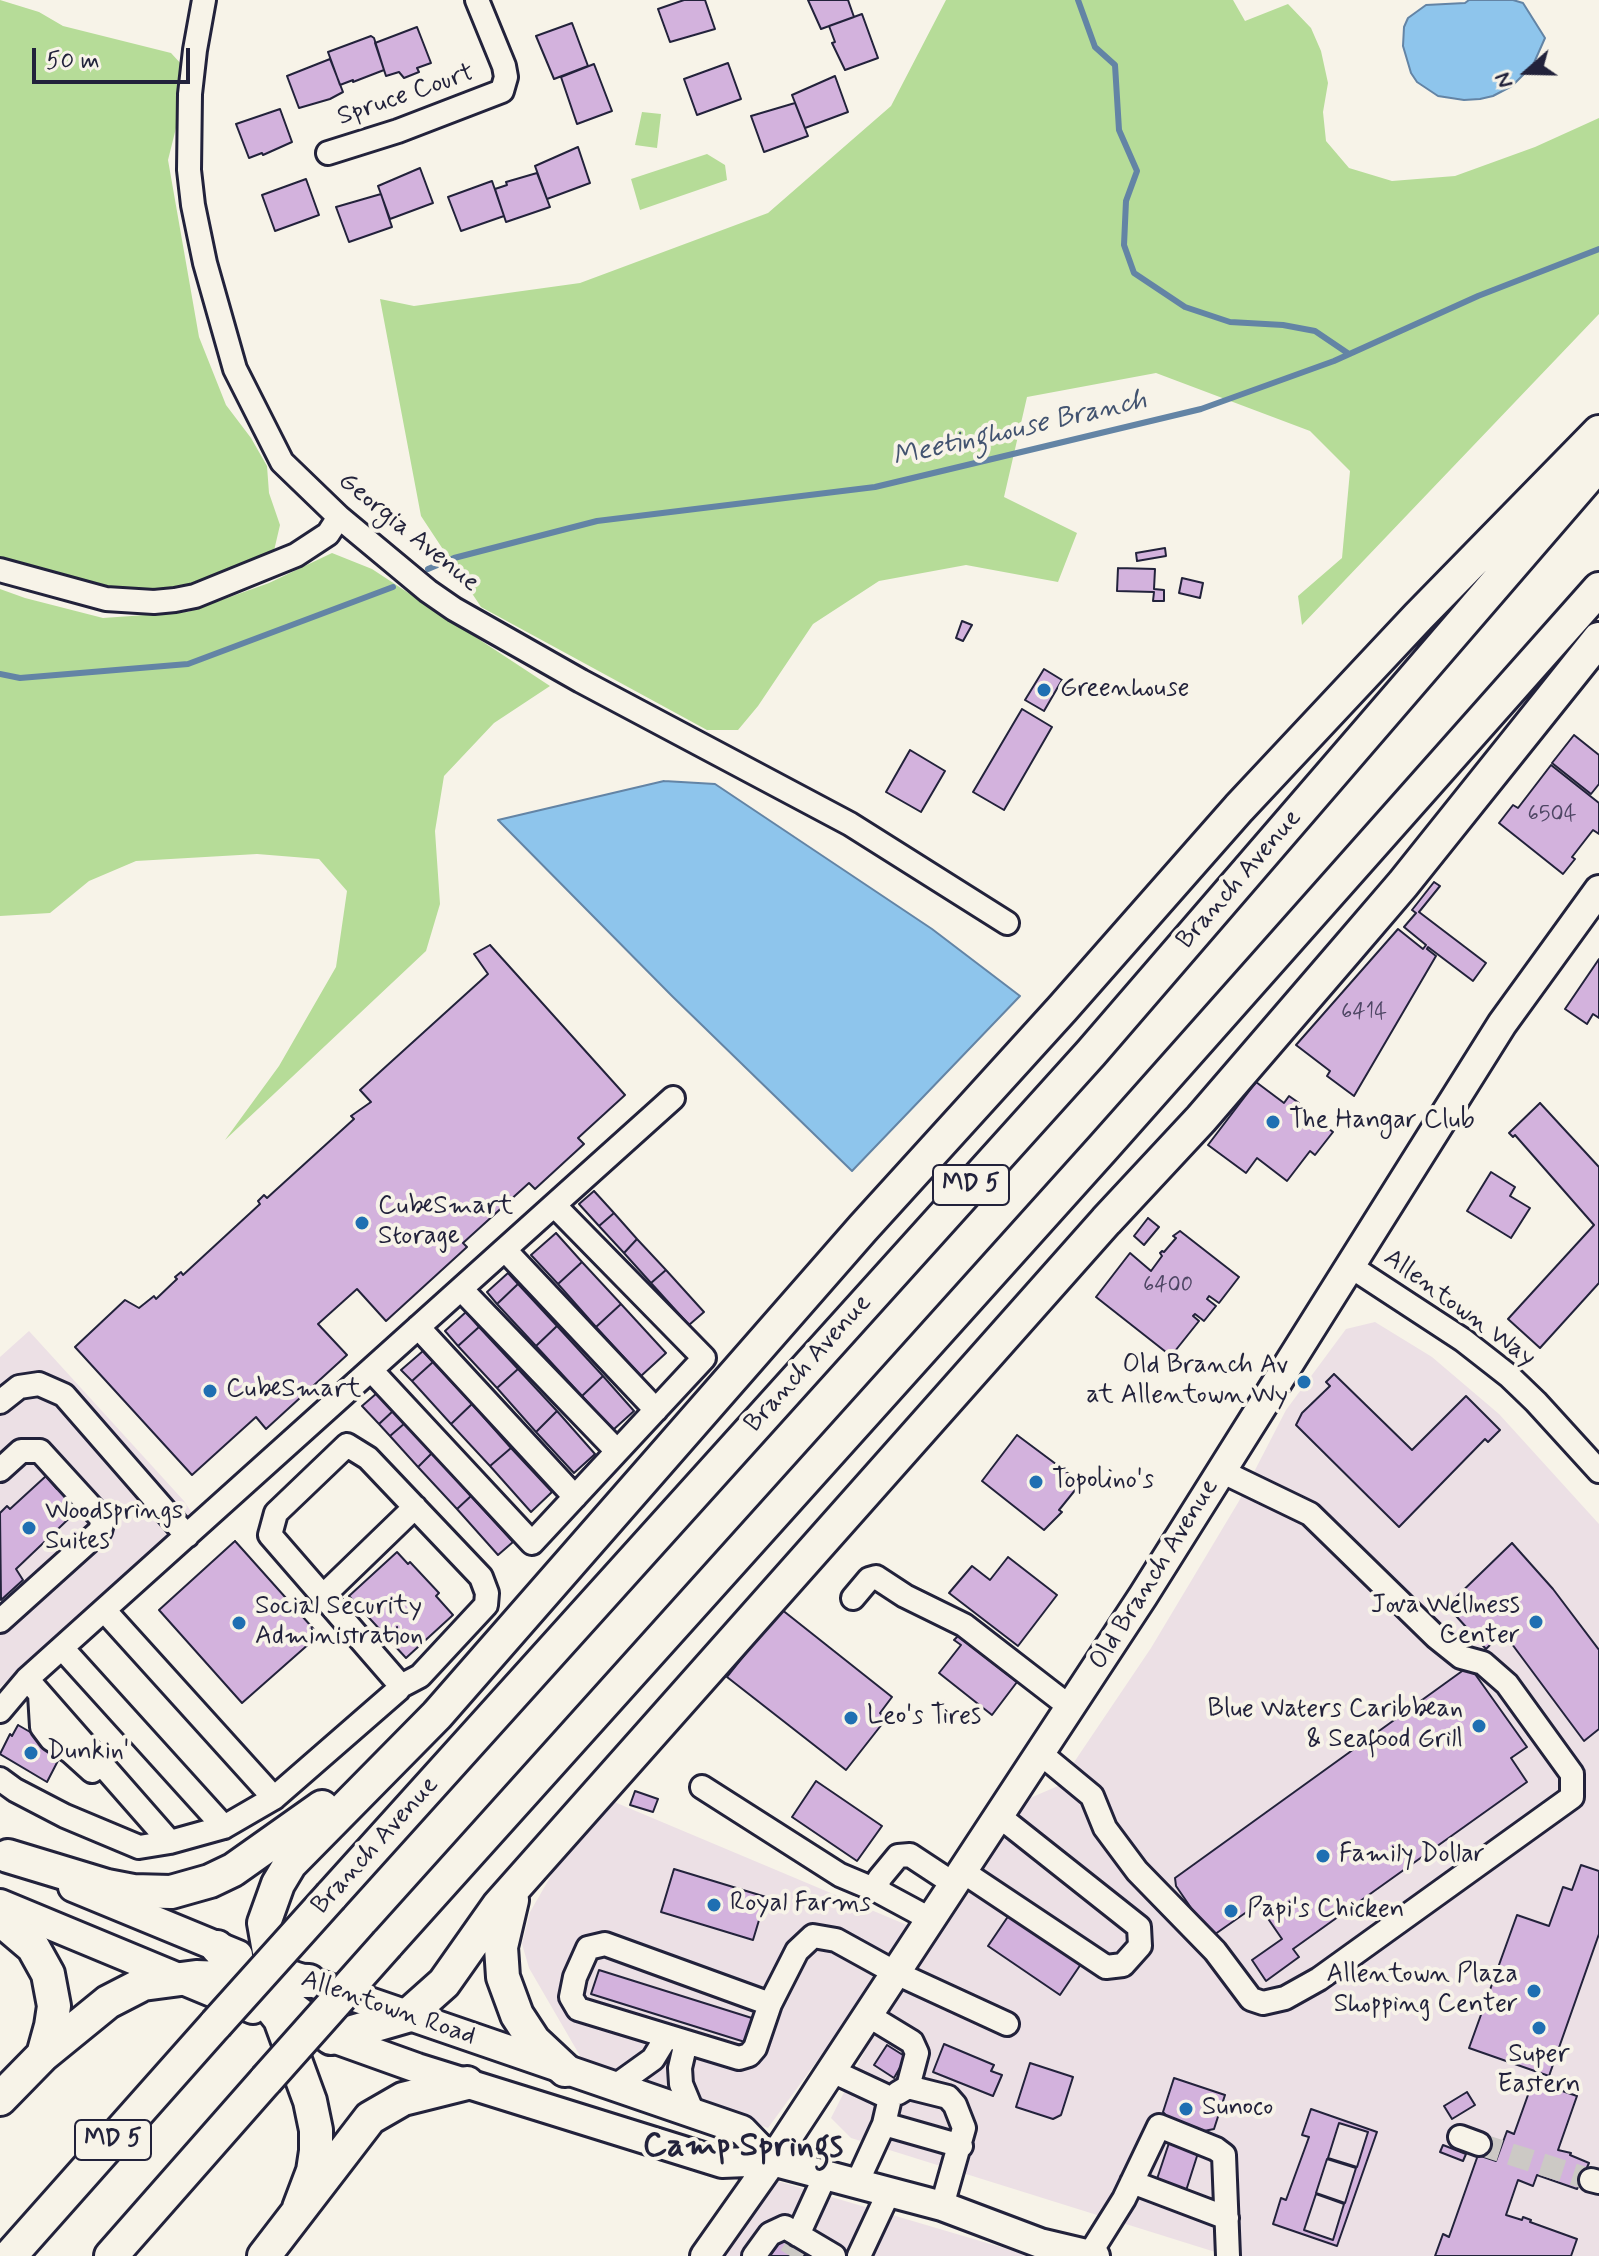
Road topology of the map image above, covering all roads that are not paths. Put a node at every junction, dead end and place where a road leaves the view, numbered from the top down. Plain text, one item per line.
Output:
1 (204, 0) edge
2 (477, 0) edge
3 (328, 153) dead end
4 (1599, 432) edge
5 (1599, 464) edge
6 (339, 517) junction
7 (0, 570) edge
8 (1599, 589) edge
9 (1599, 639) edge
10 (1599, 890) edge
11 (1007, 923) dead end
12 (673, 1098) dead end
13 (554, 1205) junction
14 (505, 1250) junction
15 (1350, 1266) junction
16 (461, 1289) junction
17 (418, 1327) junction
18 (371, 1370) junction
19 (0, 1402) edge
20 (656, 1410) junction
21 (617, 1451) junction
22 (0, 1470) edge
23 (1221, 1471) junction
24 (1599, 1471) edge
25 (575, 1497) junction
26 (415, 1507) junction
27 (187, 1536) junction
28 (323, 1596) junction
29 (853, 1598) dead end
30 (104, 1610) junction
31 (0, 1621) edge
32 (62, 1648) junction
33 (480, 1666) junction
34 (33, 1686) junction
35 (401, 1686) junction
36 (1070, 1707) junction
37 (0, 1711) edge
38 (1040, 1753) junction
39 (0, 1779) edge
40 (702, 1787) dead end
41 (274, 1798) junction
42 (999, 1816) junction
43 (224, 1827) junction
44 (170, 1842) junction
45 (4, 1855) edge
46 (958, 1877) junction
47 (516, 1886) junction
48 (878, 1891) junction
49 (0, 1904) edge
50 (0, 1919) edge
51 (930, 1919) junction
52 (217, 1947) joint
53 (894, 1972) junction
54 (265, 1976) junction
55 (174, 1979) junction
56 (309, 1981) joint
57 (770, 2004) junction
58 (866, 2014) junction
59 (407, 2016) junction
60 (280, 2019) junction
61 (1007, 2024) dead end
62 (331, 2038) junction
63 (676, 2039) junction
64 (43, 2055) junction
65 (565, 2070) junction
66 (830, 2070) junction
67 (467, 2083) junction
68 (614, 2087) junction
69 (899, 2093) junction
70 (0, 2099) edge
71 (693, 2113) junction
72 (884, 2124) junction
73 (961, 2146) junction
74 (772, 2161) junction
75 (825, 2176) junction
76 (1132, 2182) junction
77 (856, 2185) junction
78 (889, 2192) junction
79 (942, 2206) junction
80 (299, 2208) junction
81 (1227, 2218) junction
82 (798, 2240) junction
83 (711, 2254) edge
84 (831, 2255) edge
85 (1092, 2255) edge
86 (10, 2256) edge
87 (111, 2256) edge
88 (264, 2256) edge
89 (754, 2256) edge
90 (859, 2256) edge
91 (1228, 2256) edge

1 - 6 street, Georgia Avenue
2 - 3 street, Spruce Court
4 - 33 highway
5 - 86 highway, Branch Avenue / MD 5, bridge
6 - 7 street
6 - 11 street, Georgia Avenue
8 - 87 highway, MD 5, bridge
9 - 47 highway
10 - 15 main road, Old Branch Avenue
12 - 13 street
13 - 14 street
13 - 20 street
14 - 16 street
14 - 20 street
15 - 23 main road, Old Branch Avenue
15 - 24 street, Allentown Way
16 - 17 street
16 - 21 street
17 - 18 street
17 - 25 street
18 - 25 street
18 - 27 street
19 - 27 street
20 - 21 street
21 - 25 street
22 - 31 street
23 - 36 main road, Old Branch Avenue
23 - 38 street
26 - 28 street
26 - 28 street
26 - 35 street
27 - 30 street
28 - 35 street
29 - 36 street
30 - 32 street
30 - 41 street
32 - 34 street
32 - 43 street
33 - 45 highway
33 - 54 highway
34 - 37 street
34 - 44 street
35 - 41 street
36 - 38 main road, Old Branch Avenue
38 - 42 main road, Old Branch Avenue
39 - 44 street
40 - 48 street
41 - 43 street
42 - 46 main road, Old Branch Avenue
42 - 46 street
43 - 44 street
45 - 52 main road
46 - 48 street
46 - 51 main road, Old Branch Avenue
47 - 59 highway
47 - 65 highway
48 - 51 street
49 - 55 main road, Allentown Road
50 - 64 highway
51 - 53 main road, Old Branch Avenue
52 - 54 highway
53 - 57 street
53 - 58 main road, Old Branch Avenue
53 - 61 street
54 - 55 highway
54 - 56 highway
54 - 60 highway
54 - 62 highway
55 - 60 main road, Allentown Road
55 - 64 highway
56 - 59 main road, Allentown Road
57 - 63 street
57 - 63 street
58 - 66 main road, Old Branch Avenue
58 - 69 street
59 - 62 highway
59 - 65 main road, Allentown Road
60 - 62 main road, Allentown Road
60 - 80 highway
62 - 67 main road, Allentown Road
63 - 68 street
63 - 71 street
64 - 70 highway
65 - 68 main road, Allentown Road
66 - 69 street
66 - 74 main road, Old Branch Avenue
67 - 74 main road, Allentown Road
67 - 80 highway
68 - 71 main road, Allentown Road
69 - 72 street
69 - 73 street
71 - 74 main road, Allentown Road
72 - 73 street
72 - 77 street
73 - 79 street
74 - 75 main road, Allentown Road
74 - 83 main road, Old Branch Avenue
75 - 77 main road, Allentown Road
75 - 82 street
76 - 81 street
76 - 81 street
76 - 85 street
77 - 78 main road, Allentown Road
78 - 79 main road, Allentown Road
78 - 90 street
79 - 85 main road, Allentown Road
80 - 88 highway
81 - 91 street
82 - 84 street
82 - 89 street

